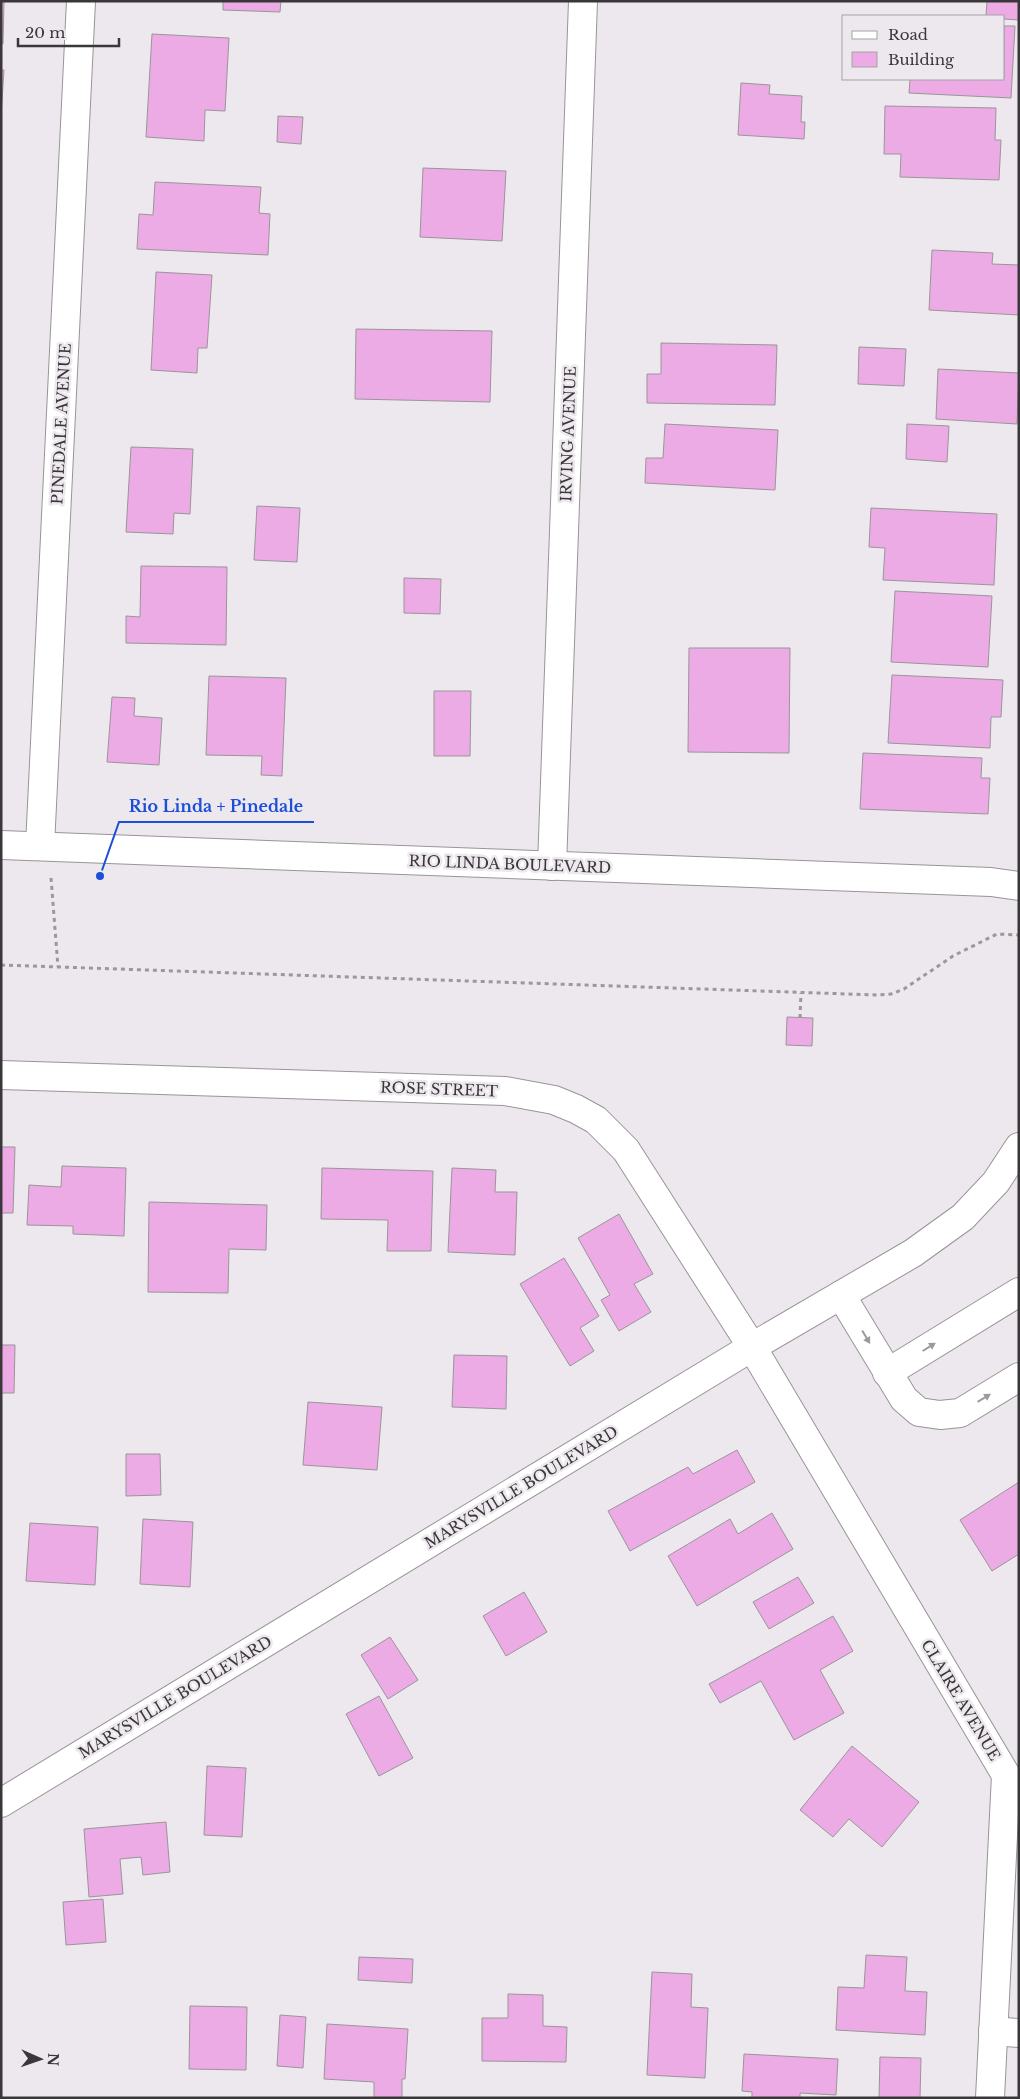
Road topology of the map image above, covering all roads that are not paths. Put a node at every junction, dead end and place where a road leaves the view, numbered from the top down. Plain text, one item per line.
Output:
1 (81, 1) edge
2 (583, 1) edge
3 (1, 845) edge
4 (46, 858) junction
5 (552, 866) junction
6 (1019, 886) edge
7 (1, 1075) edge
8 (1019, 1147) edge
9 (1019, 1292) edge
10 (840, 1295) junction
11 (752, 1347) junction
12 (887, 1373) junction
13 (1019, 1377) edge
14 (1012, 1775) edge
15 (1, 1803) edge
16 (1006, 2032) edge
17 (990, 2098) edge

1 - 4 street, PINEDALE AVENUE
2 - 5 street, IRVING AVENUE
3 - 4 street, RIO LINDA BOULEVARD
4 - 5 street, RIO LINDA BOULEVARD
5 - 6 street, RIO LINDA BOULEVARD
7 - 11 street, ROSE STREET
8 - 10 street, MARYSVILLE BOULEVARD
12 -> 9 street
10 - 11 street, MARYSVILLE BOULEVARD
10 -> 12 street
11 - 14 street, CLAIRE AVENUE
11 - 15 street, MARYSVILLE BOULEVARD
12 -> 13 street
14 - 16 street, CLAIRE AVENUE
16 - 17 street, CLAIRE AVENUE

